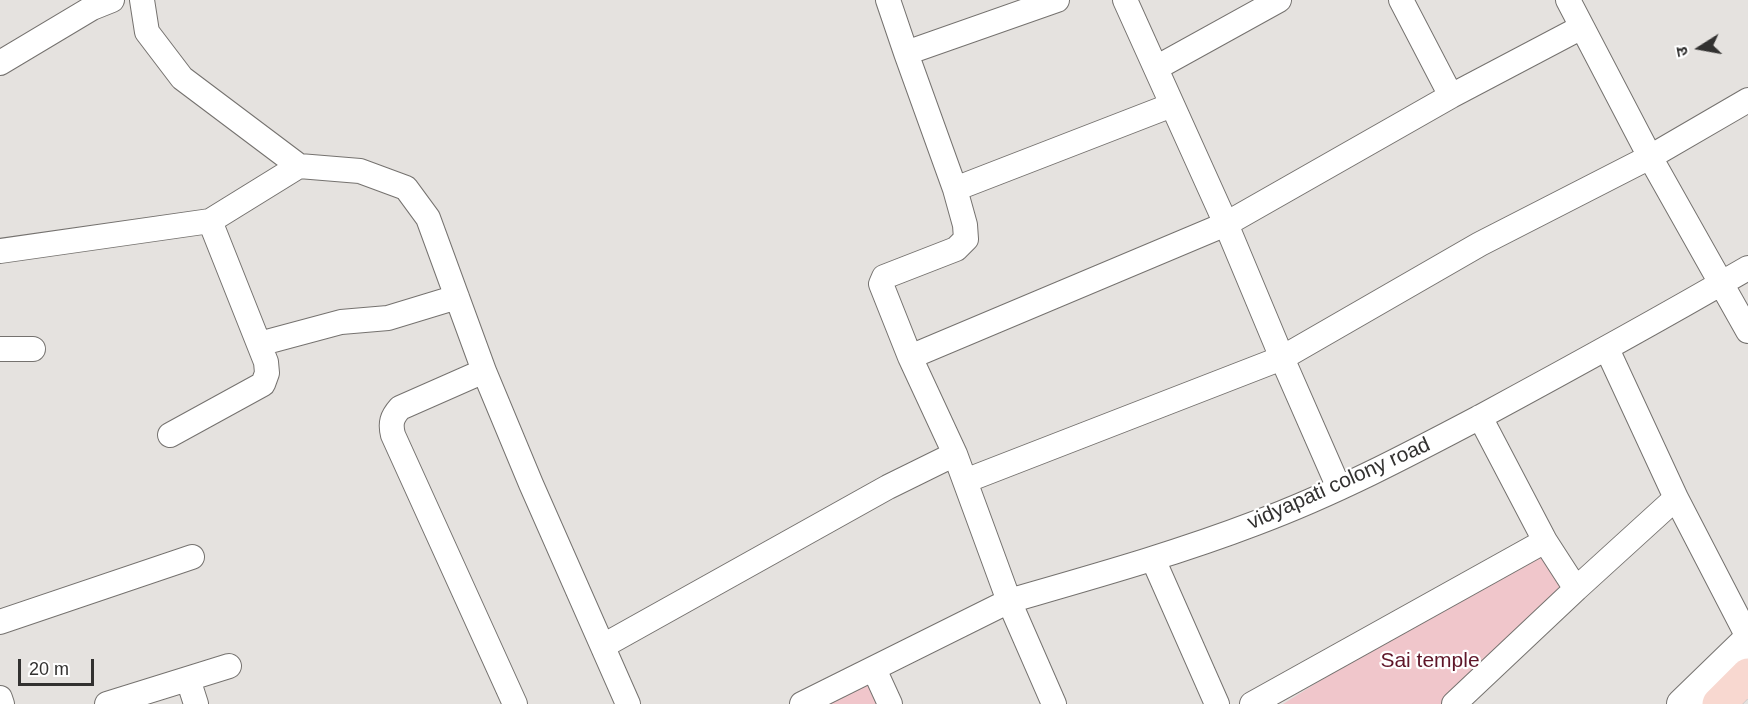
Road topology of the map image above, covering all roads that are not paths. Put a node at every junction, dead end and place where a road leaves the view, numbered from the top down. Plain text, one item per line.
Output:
1 (112, 0) edge
2 (142, 0) edge
3 (888, 0) edge
4 (1057, 0) edge
5 (1125, 0) edge
6 (1279, 0) edge
7 (1401, 0) edge
8 (1568, 0) edge
9 (1582, 27) junction
10 (906, 53) junction
11 (0, 63) edge
12 (1156, 68) junction
13 (1451, 96) junction
14 (1748, 100) edge
15 (1172, 105) junction
16 (1650, 157) junction
17 (299, 166) junction
18 (955, 189) junction
19 (210, 221) junction
20 (1226, 224) junction
21 (0, 251) edge
22 (1748, 268) edge
23 (1722, 283) junction
24 (457, 297) junction
25 (1748, 331) edge
26 (259, 344) junction
27 (33, 348) dead end
28 (0, 349) edge
29 (1607, 350) junction
30 (910, 357) junction
31 (1282, 358) junction
32 (484, 371) junction
33 (1480, 417) junction
34 (170, 435) dead end
35 (955, 454) junction
36 (965, 482) junction
37 (1339, 488) junction
38 (1676, 498) junction
39 (1545, 541) junction
40 (192, 557) dead end
41 (1153, 559) junction
42 (1576, 589) junction
43 (1009, 601) junction
44 (0, 622) edge
45 (1748, 638) edge
46 (603, 646) junction
47 (229, 666) dead end
48 (874, 669) junction
49 (1748, 675) edge
50 (188, 679) junction
51 (0, 698) edge
52 (506, 701) edge
53 (2, 704) edge
54 (108, 704) edge
55 (196, 704) edge
56 (628, 704) edge
57 (802, 704) edge
58 (890, 704) edge
59 (1054, 704) edge
60 (1217, 704) edge
61 (1252, 704) edge
62 (1454, 704) edge
63 (1682, 704) edge
64 (1719, 704) edge

1 - 11 street
2 - 17 street
3 - 10 street
4 - 10 street
5 - 12 street
6 - 12 street
7 - 13 street
8 - 9 street
9 - 13 street
9 - 16 street
10 - 18 street
12 - 15 street
13 - 20 street
14 - 16 street
15 - 18 street
15 - 20 street
16 - 23 street
16 - 31 street
17 - 19 street
17 - 24 street
18 - 30 street
19 - 21 street
19 - 26 street
20 - 30 street
20 - 31 street
22 - 23 street, vidyapati colony road
23 - 25 street
23 - 29 street, vidyapati colony road
24 - 26 street
24 - 32 street
26 - 34 street
27 - 28 street
29 - 33 street, vidyapati colony road
29 - 38 street
30 - 35 street
31 - 36 street
31 - 37 street
32 - 46 street
32 - 52 street
33 - 37 street, vidyapati colony road
33 - 39 street
35 - 36 street
35 - 46 street
36 - 43 street
37 - 41 street, vidyapati colony road
38 - 42 street
38 - 45 street
39 - 42 street
39 - 61 street
40 - 44 street
41 - 43 street, vidyapati colony road
41 - 60 street
42 - 62 street
43 - 48 street, vidyapati colony road
43 - 59 street
45 - 63 street
46 - 56 street
47 - 50 street
48 - 57 street, vidyapati colony road
48 - 58 street
49 - 64 main road
50 - 54 street
50 - 55 street
51 - 53 street

